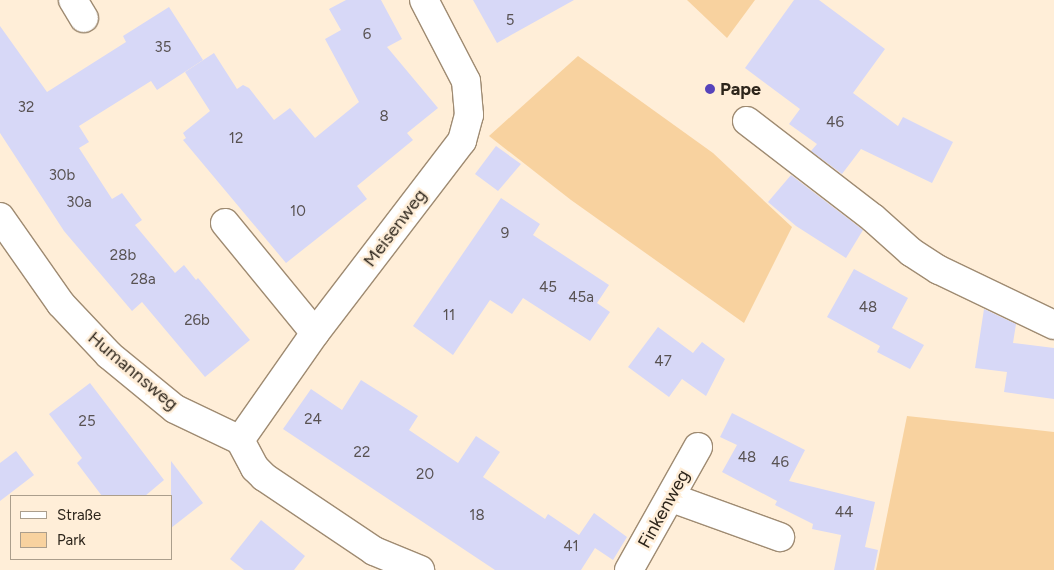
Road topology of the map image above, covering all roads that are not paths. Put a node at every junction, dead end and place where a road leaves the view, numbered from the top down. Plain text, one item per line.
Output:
1 (424, 0) edge
2 (747, 121) dead end
3 (0, 218) edge
4 (225, 223) dead end
5 (1054, 326) edge
6 (315, 333) junction
7 (240, 440) junction
8 (698, 447) dead end
9 (672, 498) junction
10 (780, 537) dead end
11 (420, 570) edge
12 (629, 570) edge

1 - 6 street, Meisenweg
2 - 5 street
3 - 7 street, Humannsweg
4 - 6 street
6 - 7 street, Meisenweg
7 - 11 street
8 - 9 street, Finkenweg
9 - 10 street
9 - 12 street, Finkenweg

